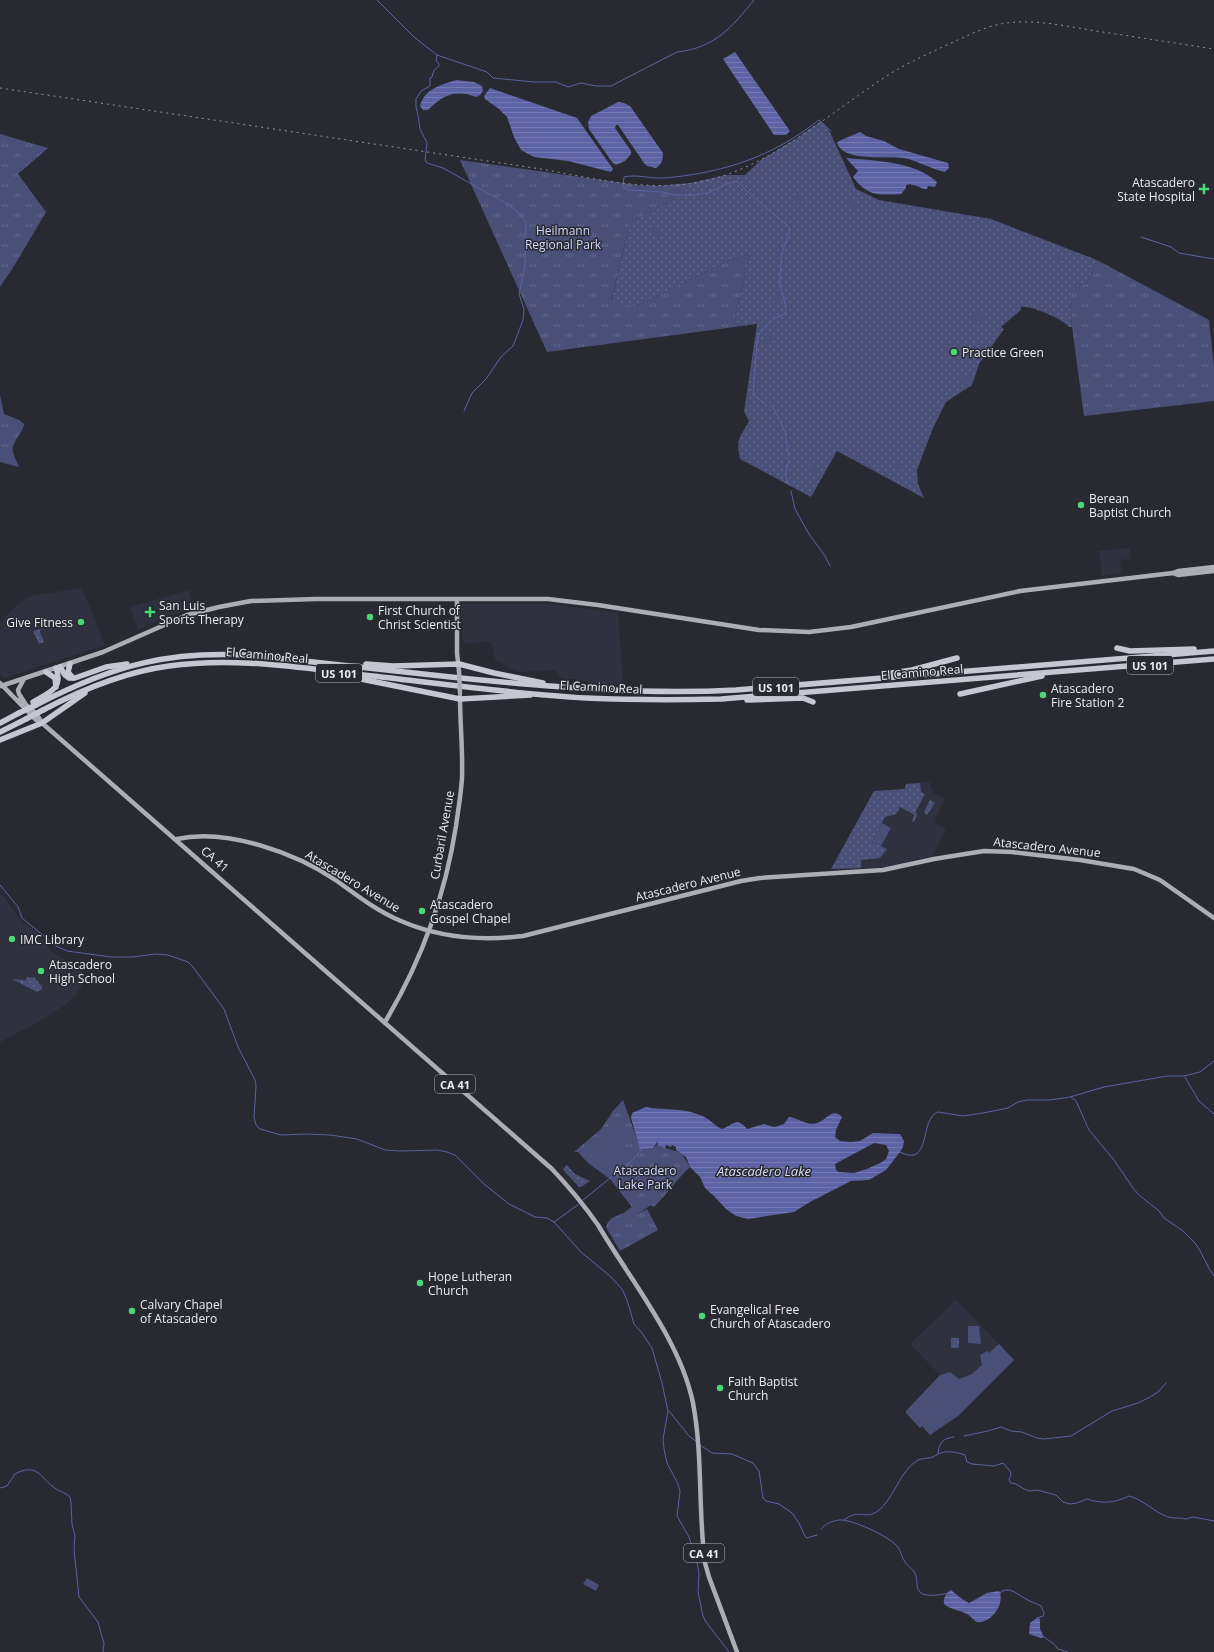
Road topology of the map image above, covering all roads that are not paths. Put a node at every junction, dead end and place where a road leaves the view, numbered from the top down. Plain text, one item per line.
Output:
1 (1214, 567) edge
2 (1214, 570) edge
3 (1173, 573) junction
4 (457, 599) junction
5 (1117, 648) dead end
6 (1214, 650) edge
7 (957, 658) dead end
8 (1214, 659) edge
9 (147, 662) junction
10 (70, 664) junction
11 (459, 664) junction
12 (338, 665) junction
13 (58, 668) junction
14 (317, 670) junction
15 (46, 672) junction
16 (1056, 672) junction
17 (72, 678) junction
18 (24, 679) junction
19 (840, 681) junction
20 (104, 682) junction
21 (1, 685) edge
22 (56, 687) junction
23 (577, 689) junction
24 (542, 694) junction
25 (960, 694) dead end
26 (460, 699) junction
27 (721, 699) junction
28 (18, 700) junction
29 (813, 702) dead end
30 (35, 703) junction
31 (26, 707) junction
32 (42, 722) junction
33 (0, 723) edge
34 (0, 732) edge
35 (0, 740) edge
36 (177, 839) junction
37 (1214, 918) edge
38 (429, 931) junction
39 (385, 1022) junction
40 (737, 1652) edge

1 - 3 main road
2 - 3 main road
3 - 4 main road
4 - 10 main road
4 - 11 main road, Curbaril Avenue
5 - 6 highway
6 - 19 highway, El Camino Real / US 101
7 - 19 highway
8 - 16 highway, El Camino Real / US 101
9 - 12 highway, El Camino Real / US 101
9 - 17 highway
9 - 30 highway, El Camino Real / US 101
10 - 13 main road
10 - 17 highway
11 - 12 highway
11 - 23 highway
11 - 26 main road, Curbaril Avenue, bridge
12 - 23 highway, El Camino Real / US 101
13 - 15 main road
13 - 17 highway
13 - 22 highway
14 - 20 highway, El Camino Real / US 101
14 - 24 highway, El Camino Real / US 101
14 - 26 highway
15 - 18 main road
15 - 22 highway
16 - 25 highway
16 - 27 highway, El Camino Real / US 101
18 - 21 main road
18 - 31 main road
19 - 23 highway, El Camino Real / US 101
20 - 32 highway
20 - 34 highway, El Camino Real / US 101, bridge
21 - 28 main road, CA 41 / CA 41
22 - 30 highway
24 - 26 highway
24 - 27 highway, El Camino Real / US 101
26 - 38 main road, Curbaril Avenue
27 - 29 highway
28 - 31 main road, CA 41 / CA 41
28 - 32 main road, CA 41 / CA 41
30 - 31 highway, El Camino Real / US 101, bridge
31 - 32 main road, CA 41 / CA 41
31 - 33 highway, El Camino Real / US 101, bridge
32 - 35 highway
32 - 36 main road, CA 41 / CA 41
36 - 38 main road, Atascadero Avenue
36 - 39 main road, CA 41 / CA 41
37 - 38 main road, Atascadero Avenue
38 - 39 main road, Curbaril Avenue
39 - 40 main road, CA 41 / CA 41

